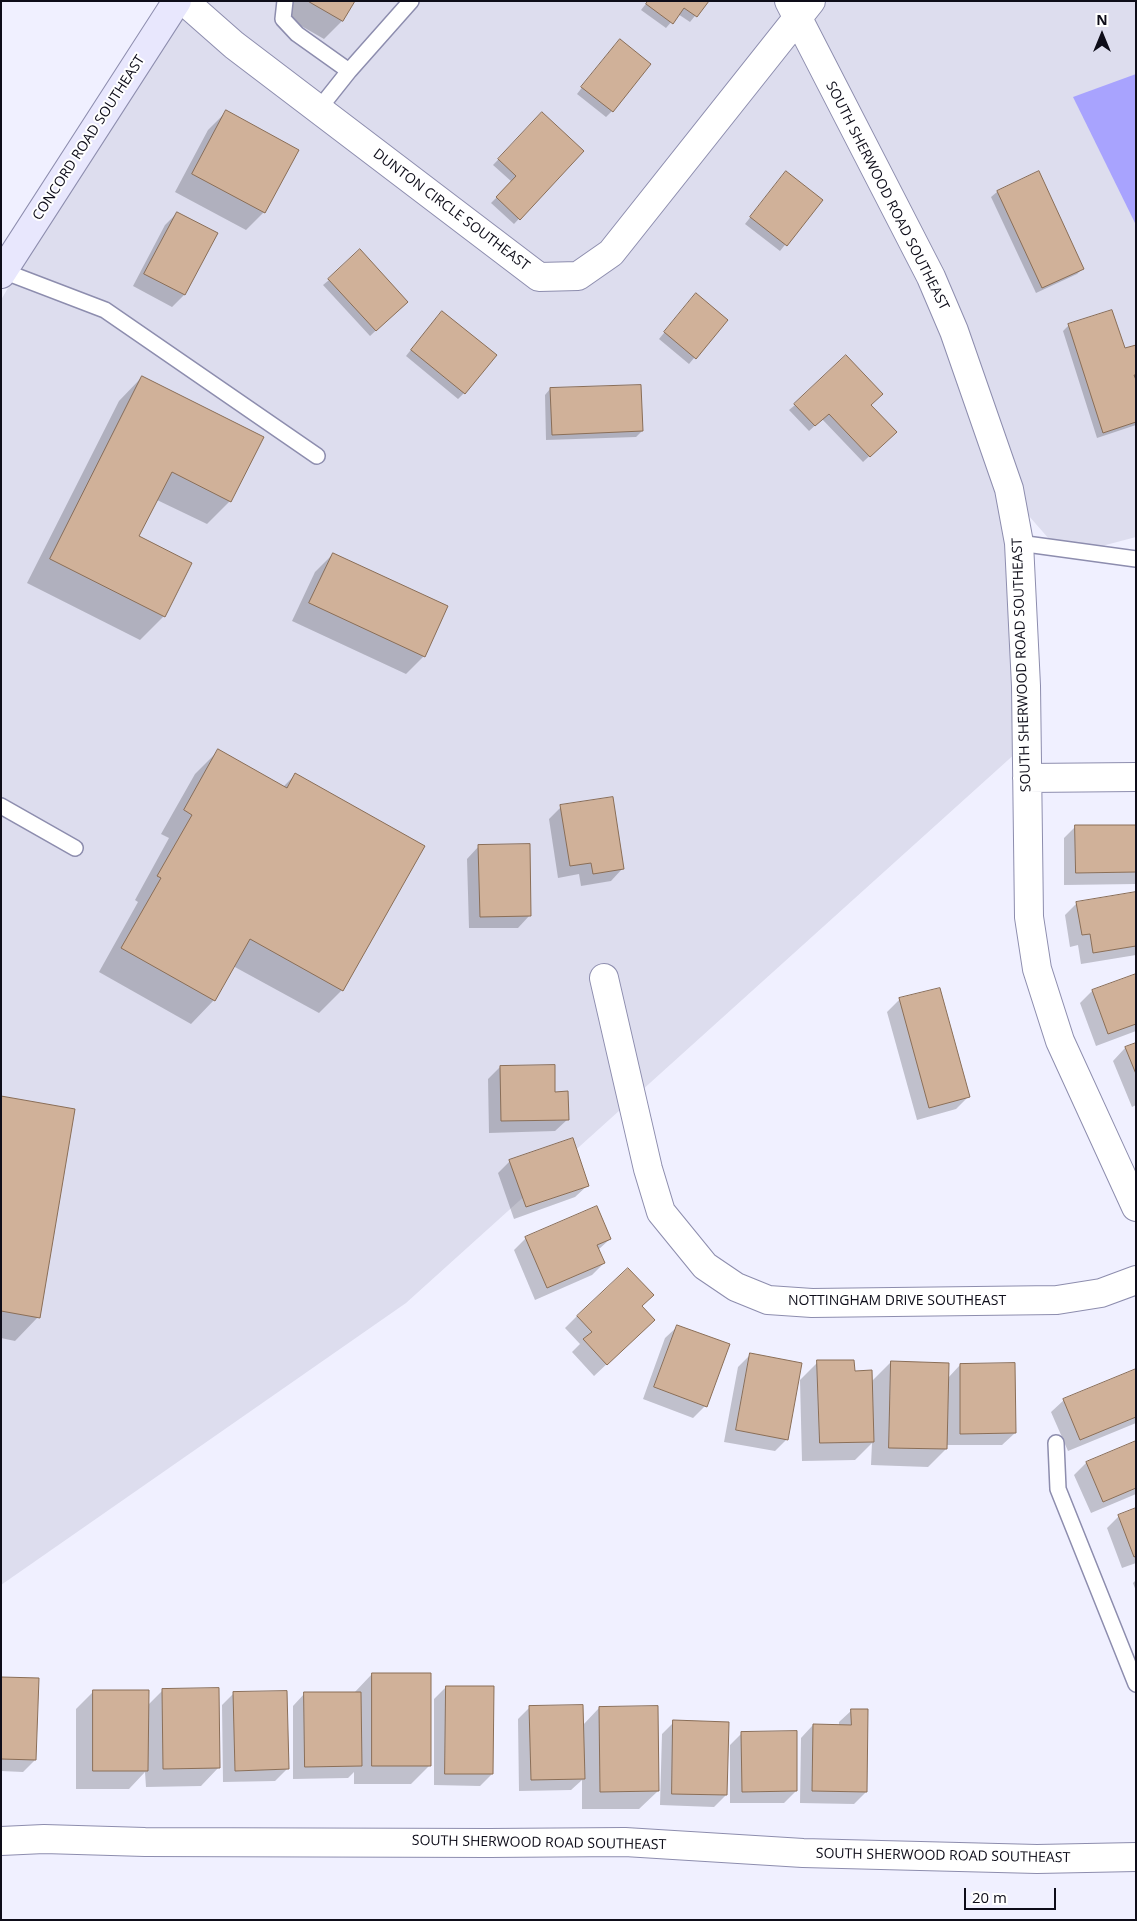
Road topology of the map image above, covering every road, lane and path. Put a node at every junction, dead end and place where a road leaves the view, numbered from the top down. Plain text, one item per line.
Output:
1 (177, 1) edge
2 (184, 1) edge
3 (285, 1) edge
4 (406, 3) edge
5 (799, 7) edge
6 (348, 72) junction
7 (318, 110) junction
8 (2, 272) edge
9 (317, 456) dead end
10 (1019, 543) junction
11 (1136, 559) edge
12 (1136, 777) edge
13 (1027, 778) junction
14 (1, 806) edge
15 (75, 848) dead end
16 (604, 978) dead end
17 (1136, 1207) edge
18 (1136, 1280) edge
19 (1056, 1443) dead end
20 (1136, 1684) edge
21 (1, 1841) edge
22 (1136, 1857) edge

1 - 8 street, CONCORD ROAD SOUTHEAST
2 - 7 street, DUNTON CIRCLE SOUTHEAST
3 - 6 lane
4 - 6 lane
5 - 7 street, DUNTON CIRCLE SOUTHEAST
5 - 10 street, SOUTH SHERWOOD ROAD SOUTHEAST
6 - 7 lane
8 - 9 lane
10 - 11 lane
10 - 13 street, SOUTH SHERWOOD ROAD SOUTHEAST
12 - 13 street
13 - 17 street, SOUTH SHERWOOD ROAD SOUTHEAST
14 - 15 lane
16 - 18 street, NOTTINGHAM DRIVE SOUTHEAST
19 - 20 lane
21 - 22 street, SOUTH SHERWOOD ROAD SOUTHEAST

